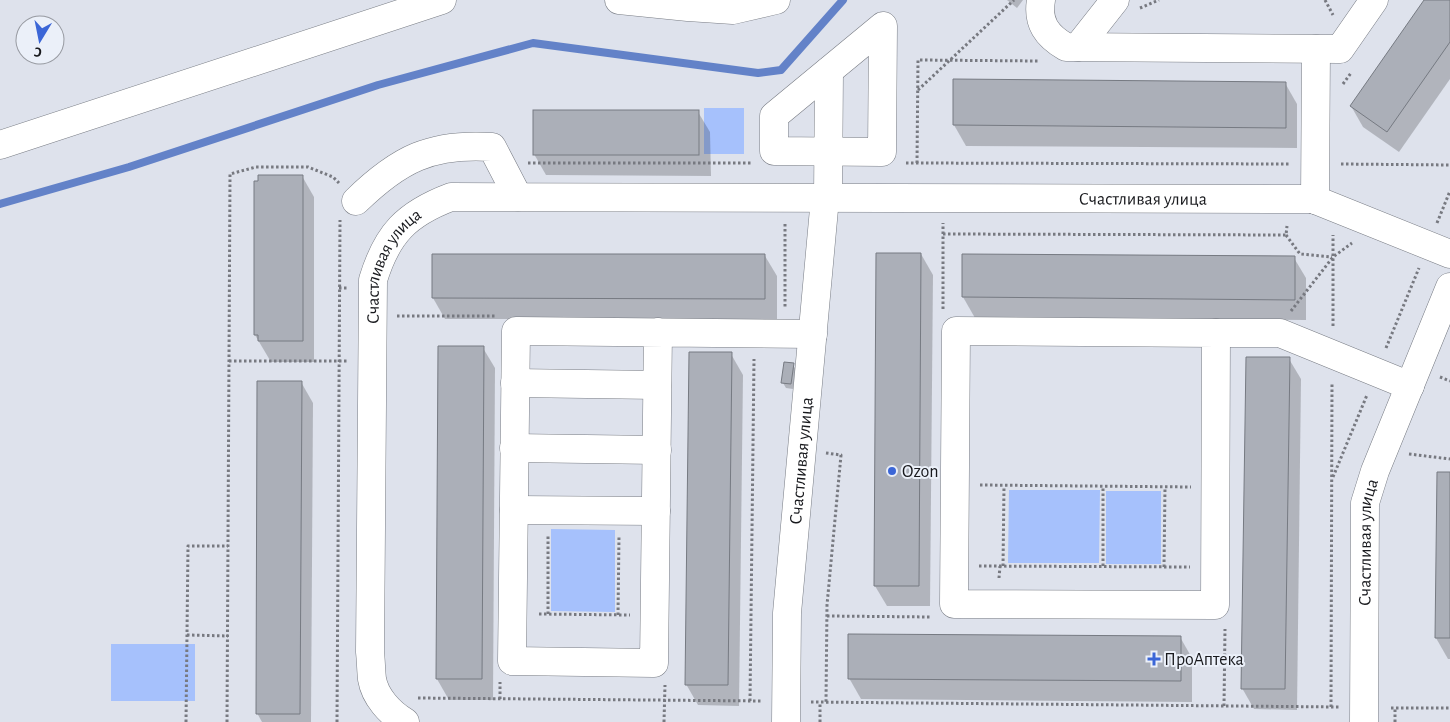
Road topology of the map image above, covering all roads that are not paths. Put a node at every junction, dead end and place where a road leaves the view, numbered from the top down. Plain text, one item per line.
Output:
1 (442, 0) edge
2 (619, 0) edge
3 (776, 0) edge
4 (1041, 0) edge
5 (1374, 0) edge
6 (1124, 6) edge
7 (1078, 47) junction
8 (1316, 49) junction
9 (830, 71) junction
10 (0, 145) edge
11 (829, 152) junction
12 (518, 197) junction
13 (827, 198) junction
14 (1324, 204) junction
15 (348, 207) road end
16 (1439, 249) edge
17 (1450, 287) edge
18 (658, 332) junction
19 (1216, 333) junction
20 (813, 334) junction
21 (515, 384) junction
22 (658, 385) junction
23 (1410, 386) junction
24 (514, 448) junction
25 (657, 450) junction
26 (514, 510) junction
27 (656, 512) junction
28 (410, 710) edge
29 (786, 712) edge
30 (1364, 715) edge

1 - 10 street
2 - 3 street
4 - 7 street
5 - 8 street
6 - 7 street
7 - 8 street
8 - 14 street
9 - 11 street
9 - 11 street
9 - 11 street
11 - 13 street
12 - 13 street, Счастливая улица
12 - 15 street
12 - 28 street, Счастливая улица
13 - 14 street, Счастливая улица
13 - 20 street, Счастливая улица
14 - 16 street, Счастливая улица
17 - 23 street, Счастливая улица
18 - 20 street
18 - 21 street
18 - 22 street
19 - 19 street
19 - 23 street
20 - 29 street, Счастливая улица
21 - 22 street
21 - 24 street
22 - 25 street
23 - 30 street, Счастливая улица
24 - 25 street
24 - 26 street
25 - 27 street
26 - 27 street
26 - 27 street

